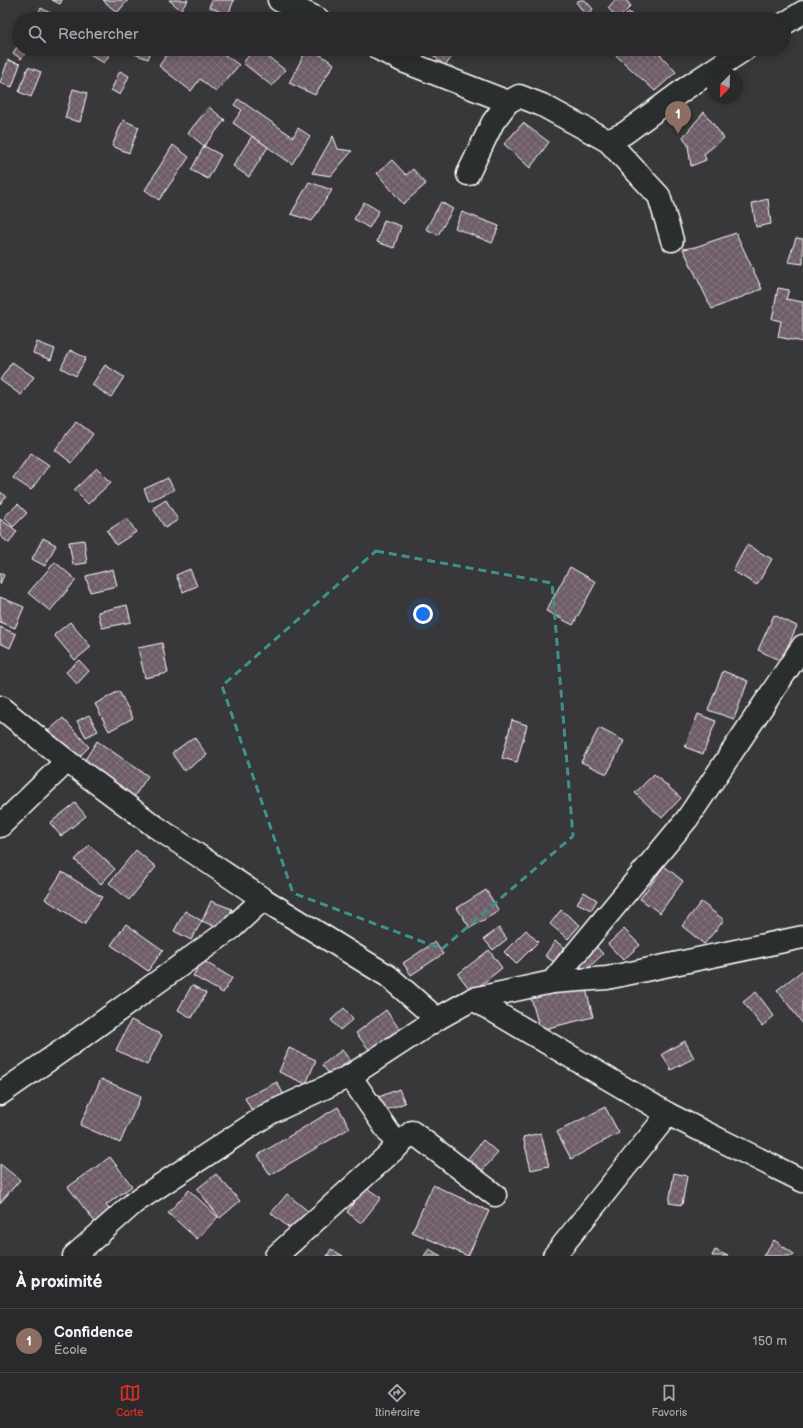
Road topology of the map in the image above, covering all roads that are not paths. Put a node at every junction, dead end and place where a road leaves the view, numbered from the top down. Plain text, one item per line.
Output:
1 (279, 0) edge
2 (304, 12) edge
3 (803, 12) edge
4 (791, 20) edge
5 (393, 56) edge
6 (734, 56) edge
7 (508, 102) junction
8 (608, 141) junction
9 (468, 174) dead end
10 (672, 240) dead end
11 (803, 646) edge
12 (0, 707) edge
13 (67, 761) junction
14 (0, 826) edge
15 (263, 899) junction
16 (803, 937) edge
17 (552, 982) junction
18 (473, 999) junction
19 (437, 1019) junction
20 (350, 1076) junction
21 (0, 1094) edge
22 (668, 1114) junction
23 (398, 1146) junction
24 (803, 1181) edge
25 (495, 1195) dead end
26 (74, 1256) edge
27 (276, 1256) edge
28 (554, 1256) edge

1 - 2 street
3 - 4 street
5 - 7 street
6 - 8 street
7 - 8 street
7 - 9 street
8 - 10 street
11 - 17 street
12 - 13 street
13 - 14 street
13 - 15 street
15 - 19 street
15 - 21 street
16 - 17 street
17 - 18 street
18 - 19 street
18 - 22 street
19 - 20 street
20 - 23 street
20 - 26 street
22 - 24 street
22 - 28 street
23 - 25 street
23 - 27 street

